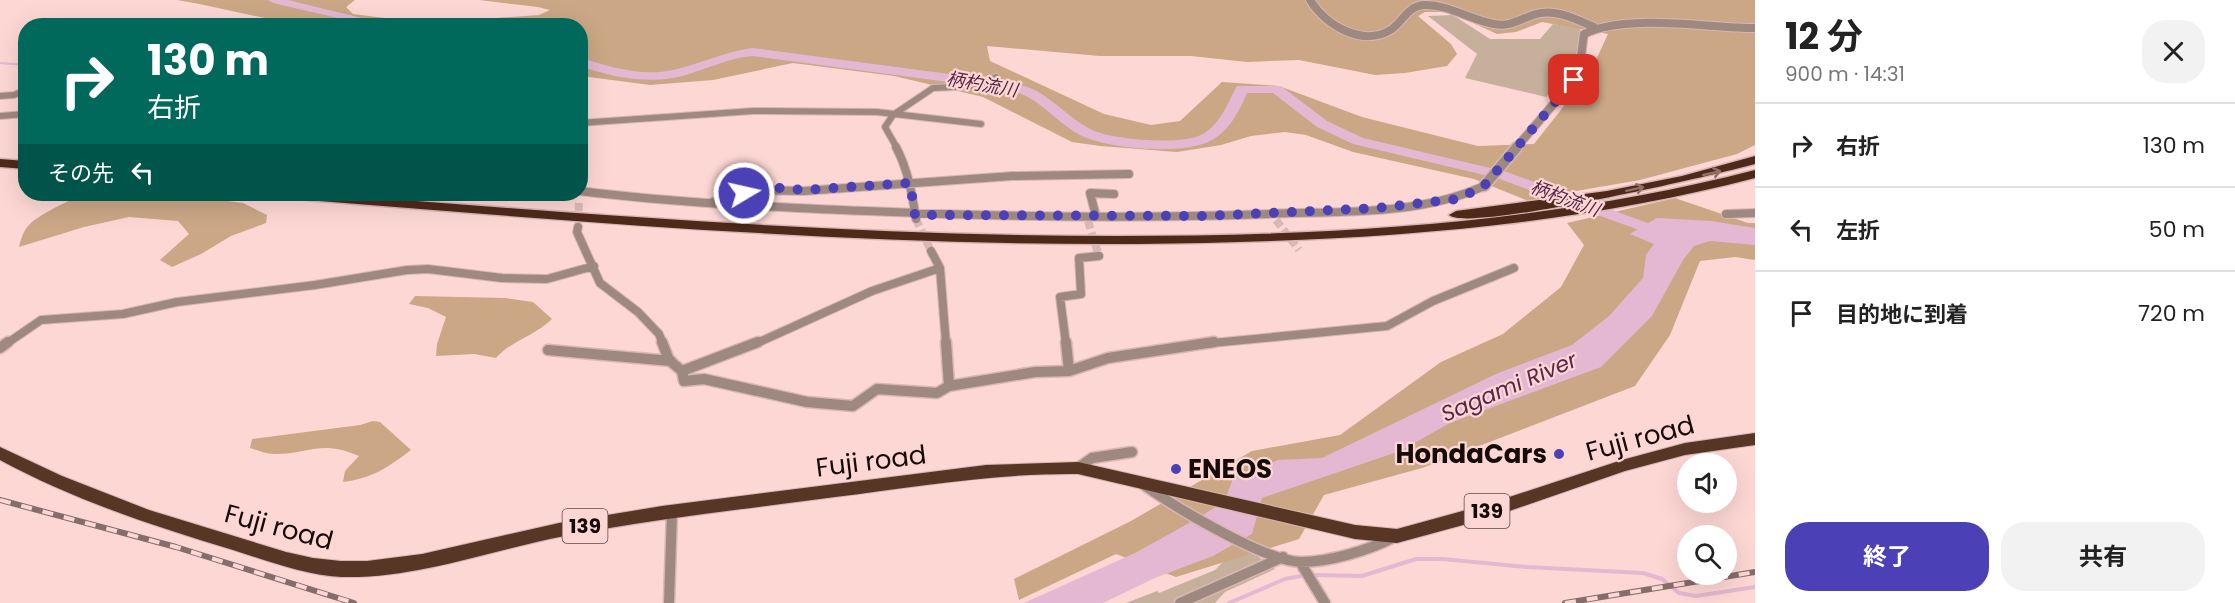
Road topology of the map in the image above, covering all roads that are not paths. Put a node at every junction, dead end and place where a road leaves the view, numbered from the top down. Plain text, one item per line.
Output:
1 (1310, 0) edge
2 (1594, 27) junction
3 (1755, 28) edge
4 (996, 77) dead end
5 (18, 93) edge
6 (0, 96) edge
7 (18, 115) edge
8 (893, 115) junction
9 (0, 116) edge
10 (588, 122) edge
11 (981, 124) dead end
12 (1755, 160) edge
13 (0, 163) edge
14 (18, 164) edge
15 (0, 171) edge
16 (18, 172) edge
17 (1129, 174) dead end
18 (1755, 174) edge
19 (910, 183) junction
20 (1484, 186) joint
21 (1114, 194) dead end
22 (588, 196) edge
23 (374, 201) edge
24 (498, 201) edge
25 (711, 204) junction
26 (1755, 213) edge
27 (1726, 214) dead end
28 (1096, 216) junction
29 (916, 217) junction
30 (578, 227) tunnel mouth
31 (931, 251) tunnel mouth
32 (1099, 256) dead end
33 (594, 267) junction
34 (940, 268) junction
35 (1514, 268) dead end
36 (0, 348) edge
37 (548, 350) dead end
38 (671, 361) junction
39 (682, 370) junction
40 (1069, 371) junction
41 (949, 386) junction
42 (1755, 439) edge
43 (1132, 452) dead end
44 (0, 453) edge
45 (1078, 468) junction
46 (1182, 500) junction
47 (672, 511) junction
48 (1397, 536) junction
49 (1283, 557) junction
50 (1305, 570) junction
51 (669, 603) edge
52 (1180, 603) edge
53 (1325, 603) edge

1 - 2 street
2 - 3 street
2 - 20 street
4 - 8 street
5 - 6 street
7 - 9 street
8 - 10 street
8 - 11 street
8 - 19 street
24 -> 12 highway
13 - 14 highway
15 - 16 highway
17 - 19 street
18 - 23 highway
19 - 25 street
19 - 29 street
20 - 28 street
21 - 28 street
22 - 25 street
25 - 29 street
26 - 27 street
28 - 29 street
30 - 33 street
31 - 34 street
32 - 40 street
33 - 36 street
33 - 38 street
34 - 39 street
34 - 41 street
35 - 40 street
37 - 38 street
38 - 39 street
39 - 41 street
40 - 41 street
42 - 48 highway, Fuji road / 139
43 - 45 street
44 - 47 highway, Fuji road / 139
45 - 46 highway, Fuji road / 139
45 - 47 highway, Fuji road / 139
46 - 48 highway, Fuji road / 139
46 - 49 street
47 - 51 street
48 - 50 street
49 - 50 street
49 - 52 street
50 - 53 street

